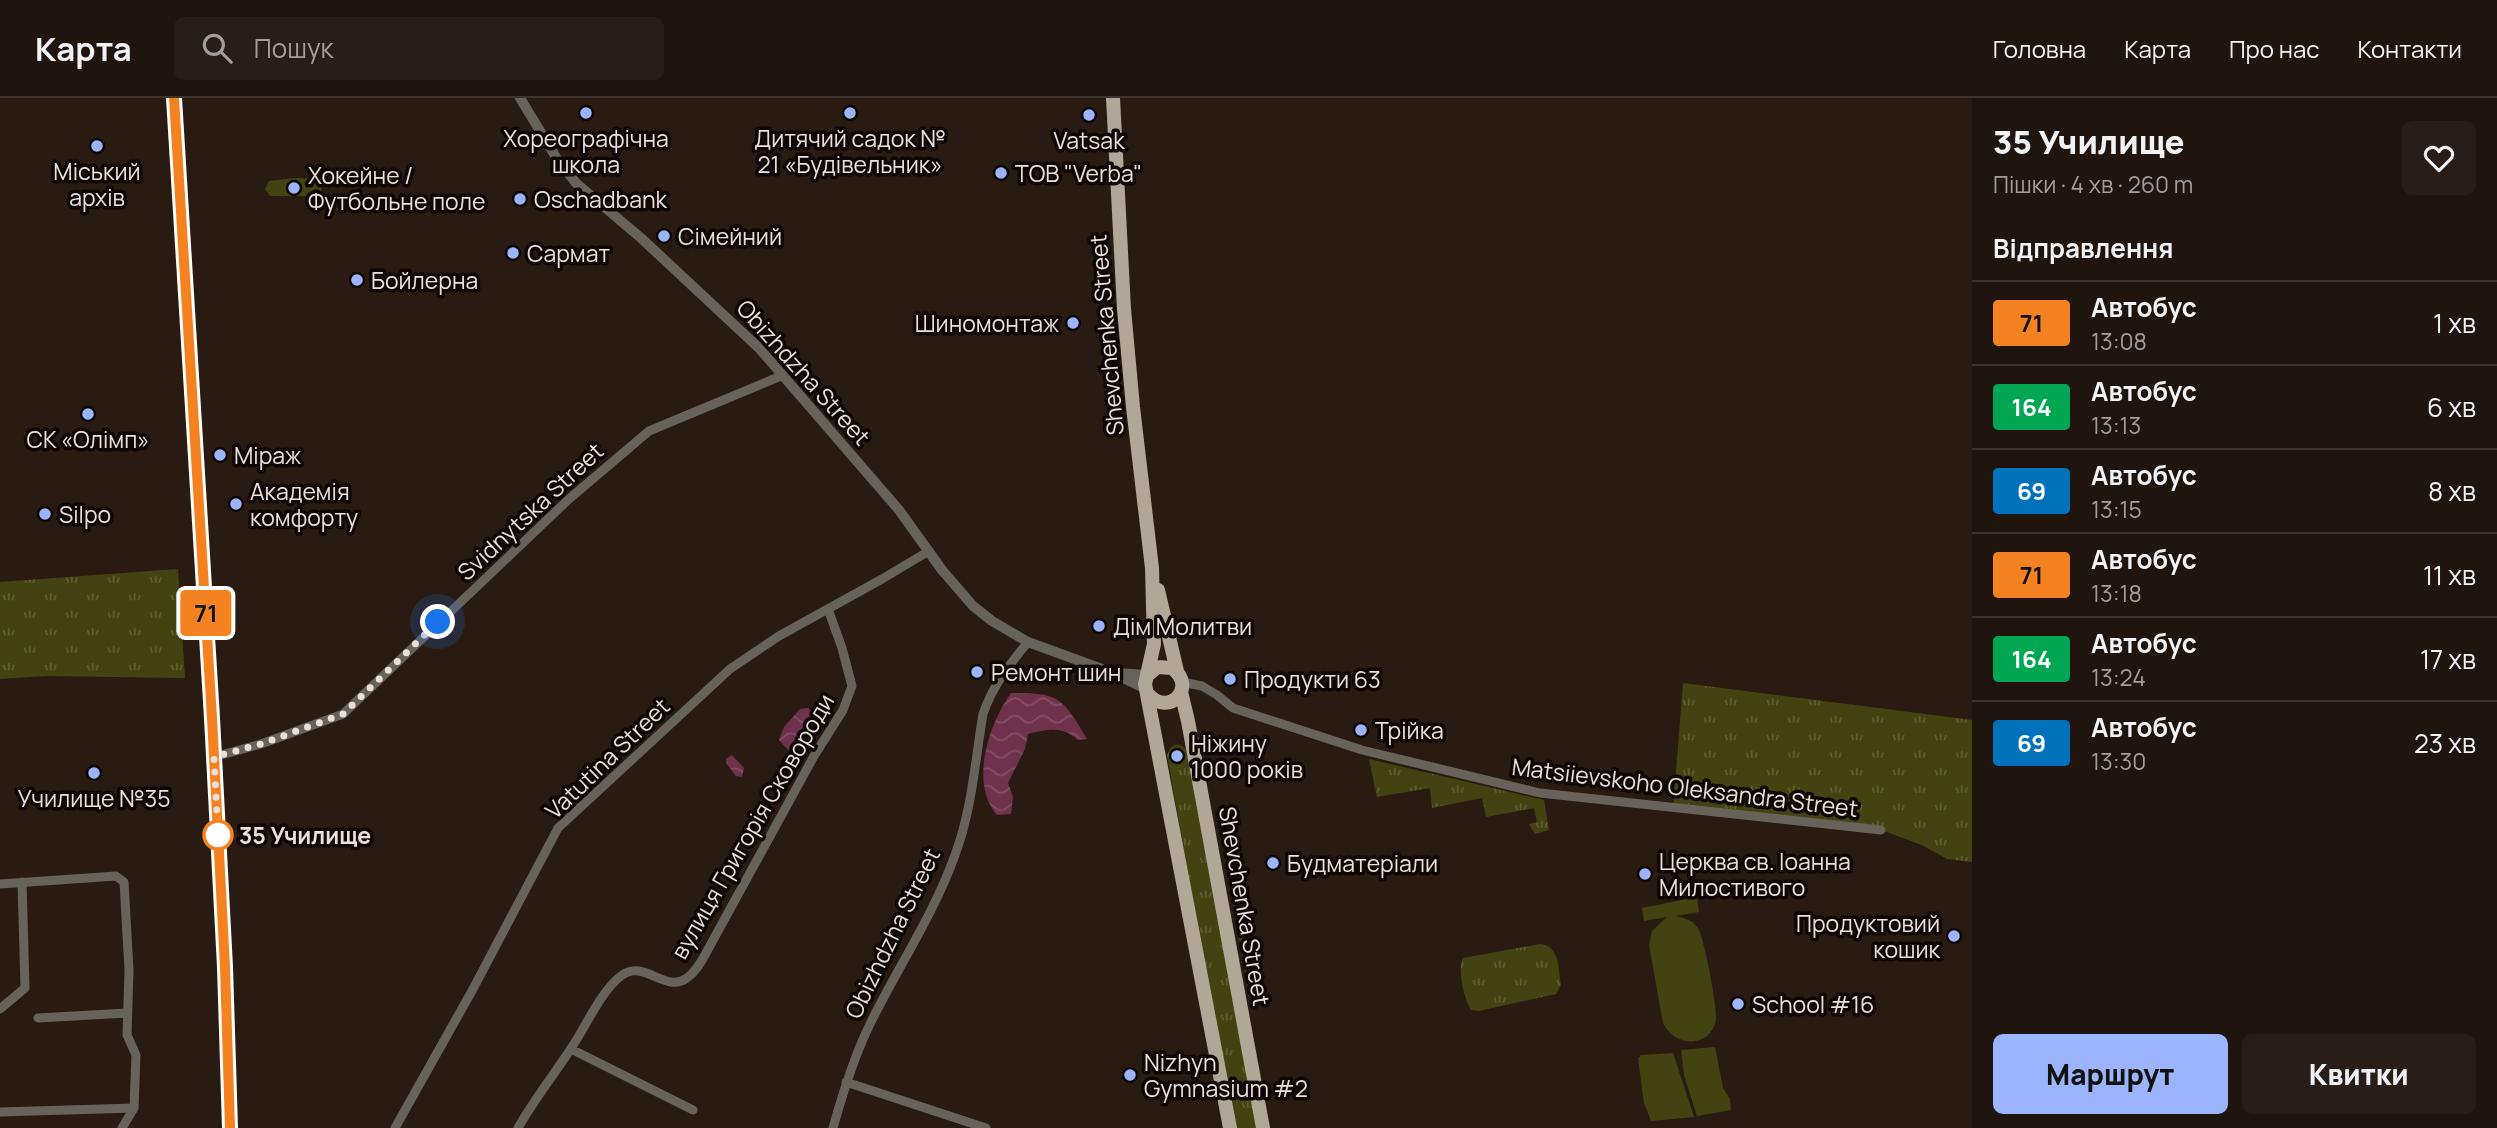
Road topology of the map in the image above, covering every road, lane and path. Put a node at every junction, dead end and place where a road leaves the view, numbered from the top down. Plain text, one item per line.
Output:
1 (174, 98) edge
2 (520, 98) edge
3 (1113, 98) edge
4 (781, 376) junction
5 (929, 551) junction
6 (1152, 568) junction
7 (828, 610) junction
8 (1028, 642) junction
9 (1148, 683) junction
10 (1180, 684) junction
11 (214, 757) junction
12 (1881, 830) dead end
13 (22, 882) junction
14 (0, 884) edge
15 (0, 1009) edge
16 (127, 1013) junction
17 (38, 1018) dead end
18 (571, 1049) junction
19 (846, 1082) junction
20 (134, 1108) junction
21 (693, 1110) dead end
22 (0, 1112) edge
23 (122, 1128) edge
24 (230, 1128) edge
25 (395, 1128) edge
26 (518, 1128) edge
27 (833, 1128) edge
28 (986, 1128) edge
29 (1230, 1128) edge
30 (1263, 1128) edge

1 - 11 street
2 - 4 street, Obizhdzha Street
3 - 6 main road, Shevchenka Street
4 - 5 street, Obizhdzha Street
4 - 11 street, Svidnytska Street
5 - 7 street, Vatutina Street
5 - 8 street, Obizhdzha Street
6 - 9 main road, Shevchenka Street
6 - 10 main road, Shevchenka Street
7 - 18 street, вулиця Григорія Сковороди
7 - 25 street, Vatutina Street
8 - 9 street, Obizhdzha Street
8 - 19 street, Obizhdzha Street
9 - 10 main road
9 - 10 main road
9 - 29 main road, Shevchenka Street
10 - 12 street, Matsiievskoho Oleksandra Street
10 - 30 main road, Shevchenka Street
11 - 24 street
13 - 14 street
13 - 15 street
13 - 16 street
16 - 17 street
16 - 20 street
18 - 21 street
18 - 26 street, вулиця Григорія Сковороди
19 - 27 street, Obizhdzha Street
19 - 28 street
20 - 22 street
20 - 23 street

